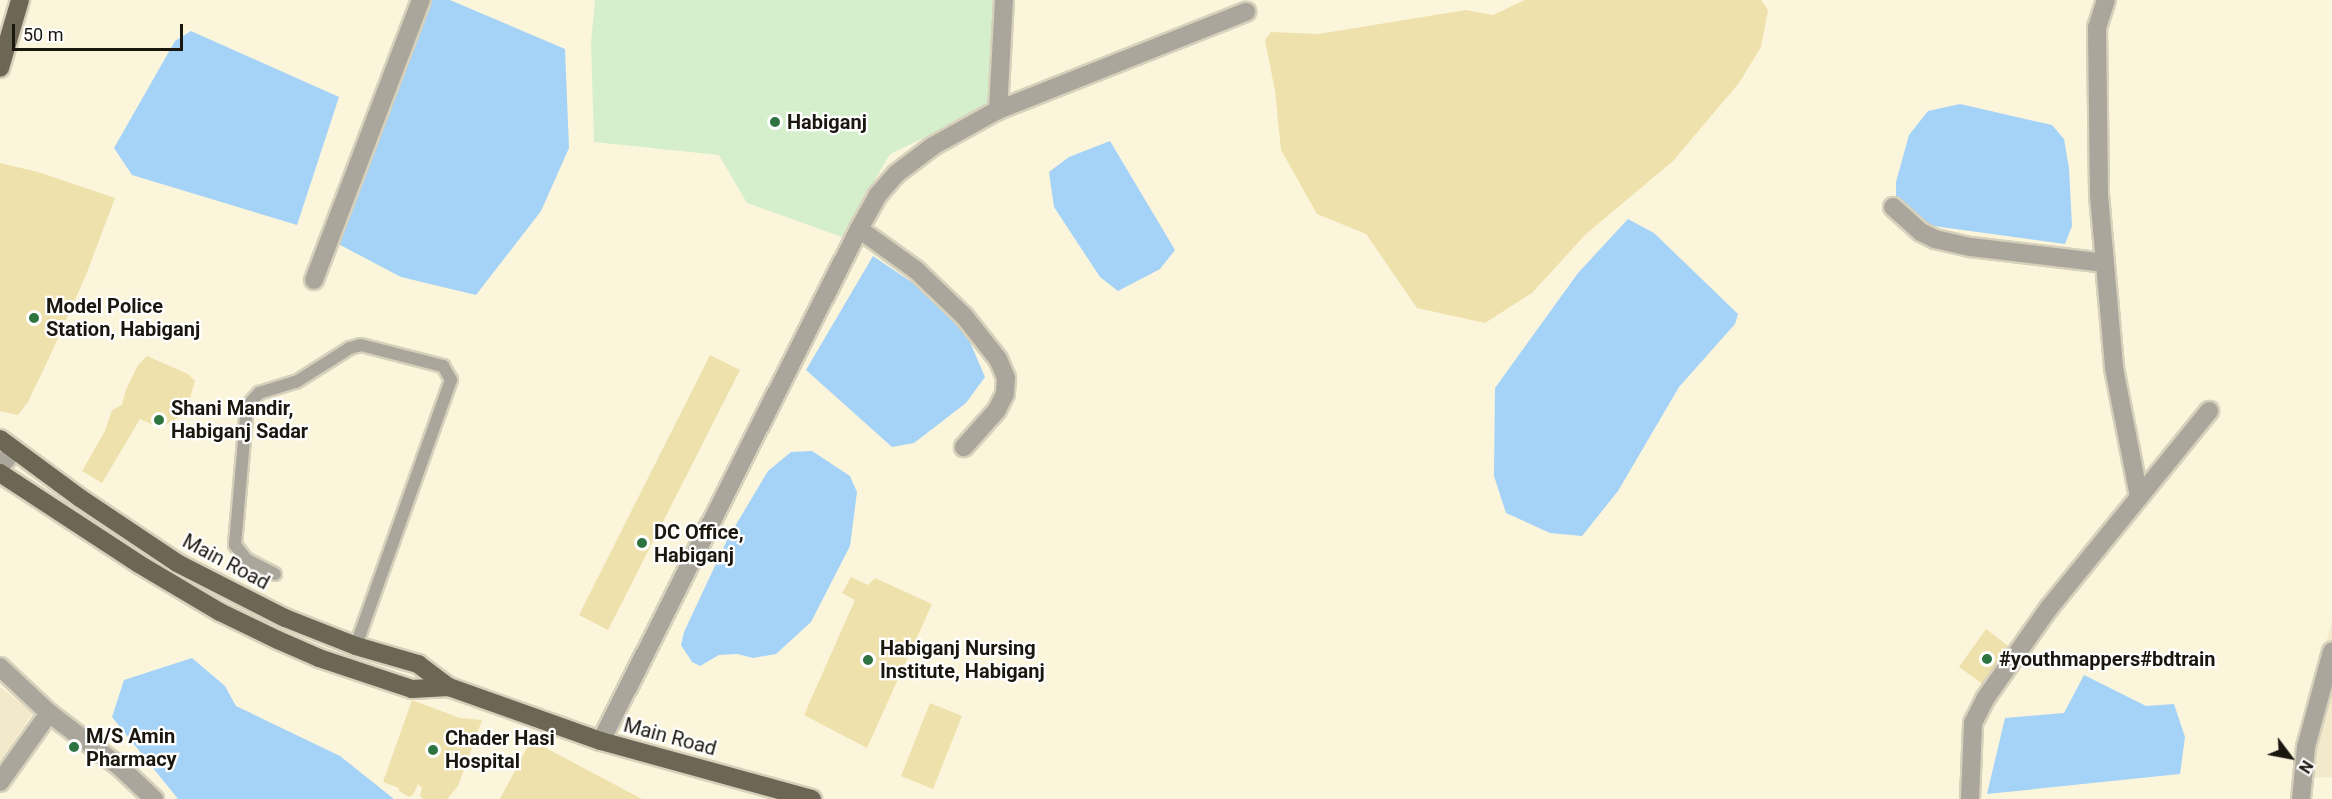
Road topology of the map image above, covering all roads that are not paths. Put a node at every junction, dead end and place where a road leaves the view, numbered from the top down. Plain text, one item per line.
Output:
1 (18, 0) edge
2 (421, 0) edge
3 (1004, 0) edge
4 (2106, 0) edge
5 (1246, 12) dead end
6 (0, 28) edge
7 (0, 68) edge
8 (998, 110) junction
9 (1893, 207) dead end
10 (860, 229) junction
11 (2105, 263) junction
12 (314, 280) dead end
13 (2209, 411) dead end
14 (7, 444) edge
15 (964, 447) dead end
16 (0, 467) edge
17 (0, 473) edge
18 (2139, 497) junction
19 (275, 574) dead end
20 (356, 645) junction
21 (2332, 651) edge
22 (0, 667) edge
23 (449, 687) junction
24 (49, 713) junction
25 (601, 741) junction
26 (0, 782) edge
27 (154, 799) edge
28 (812, 799) edge
29 (1970, 799) edge
30 (2301, 799) edge

1 - 6 main road
1 - 7 main road
2 - 12 street
3 - 8 street
4 - 11 street
5 - 8 street
8 - 10 street
9 - 11 street
10 - 15 street
10 - 25 street
11 - 18 street
13 - 18 street
14 - 16 street
14 - 20 main road, Main Road
17 - 23 main road, Main Road
18 - 29 street
19 - 20 lane
20 - 23 main road, Main Road
21 - 30 street
22 - 24 street
23 - 25 main road, Main Road
24 - 26 street
24 - 27 street
25 - 28 main road, Main Road

